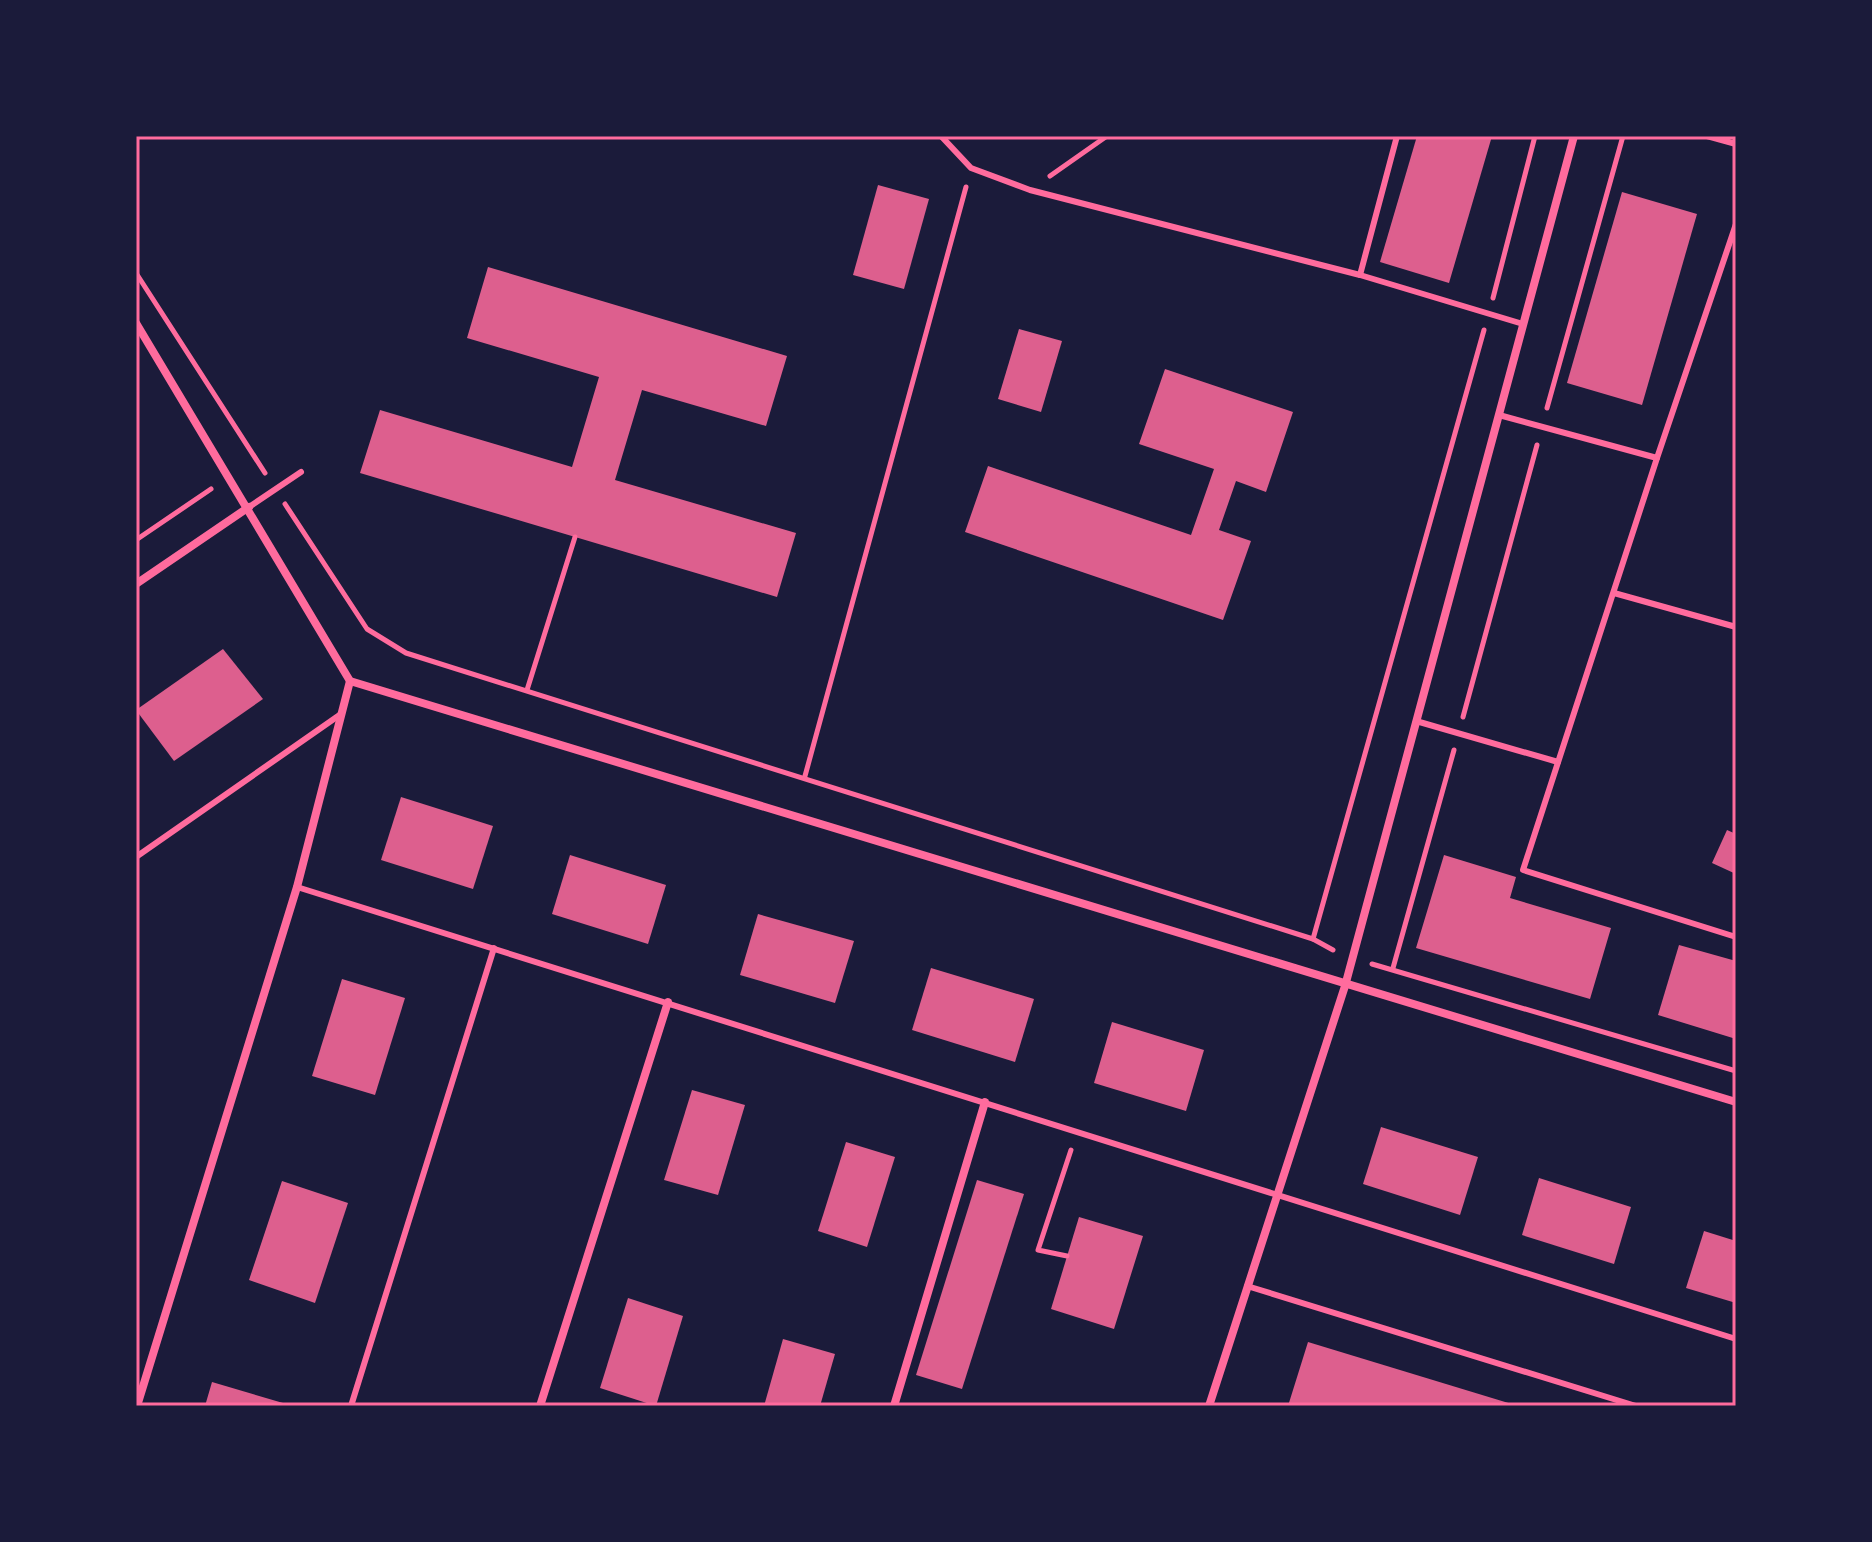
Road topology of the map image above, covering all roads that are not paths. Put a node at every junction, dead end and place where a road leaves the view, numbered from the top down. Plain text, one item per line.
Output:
1 (941, 136) edge
2 (1397, 136) edge
3 (1574, 136) edge
4 (1707, 136) edge
5 (1736, 144) edge
6 (1736, 224) edge
7 (1360, 275) junction
8 (136, 323) edge
9 (1523, 324) junction
10 (1499, 415) junction
11 (1657, 458) junction
12 (301, 472) dead end
13 (249, 507) junction
14 (136, 584) edge
15 (1614, 593) junction
16 (1736, 627) edge
17 (350, 681) junction
18 (341, 714) junction
19 (1414, 721) junction
20 (1558, 762) junction
21 (136, 857) edge
22 (297, 887) junction
23 (1736, 937) edge
24 (494, 948) junction
25 (1345, 986) junction
26 (668, 1002) junction
27 (985, 1102) junction
28 (1736, 1102) edge
29 (1278, 1194) junction
30 (1247, 1286) junction
31 (1736, 1339) edge
32 (141, 1376) edge
33 (137, 1406) edge
34 (351, 1406) edge
35 (540, 1406) edge
36 (894, 1406) edge
37 (1209, 1406) edge
38 (1636, 1406) edge

1 - 7 lane
2 - 7 lane
3 - 9 street
4 - 5 lane
6 - 11 lane
7 - 9 lane
8 - 13 street
9 - 10 street
10 - 11 lane
10 - 19 street
11 - 15 lane
12 - 13 lane
13 - 14 street
13 - 17 street
15 - 16 lane
15 - 20 lane
17 - 18 street
17 - 25 street
18 - 21 lane
18 - 22 street
19 - 20 lane
19 - 25 street
20 - 23 lane
22 - 24 lane
22 - 32 street
24 - 26 lane
24 - 34 lane
25 - 28 street
25 - 29 street
26 - 27 lane
26 - 35 street
27 - 29 lane
27 - 36 street
29 - 30 street
29 - 31 lane
30 - 37 street
30 - 38 lane
32 - 33 street

